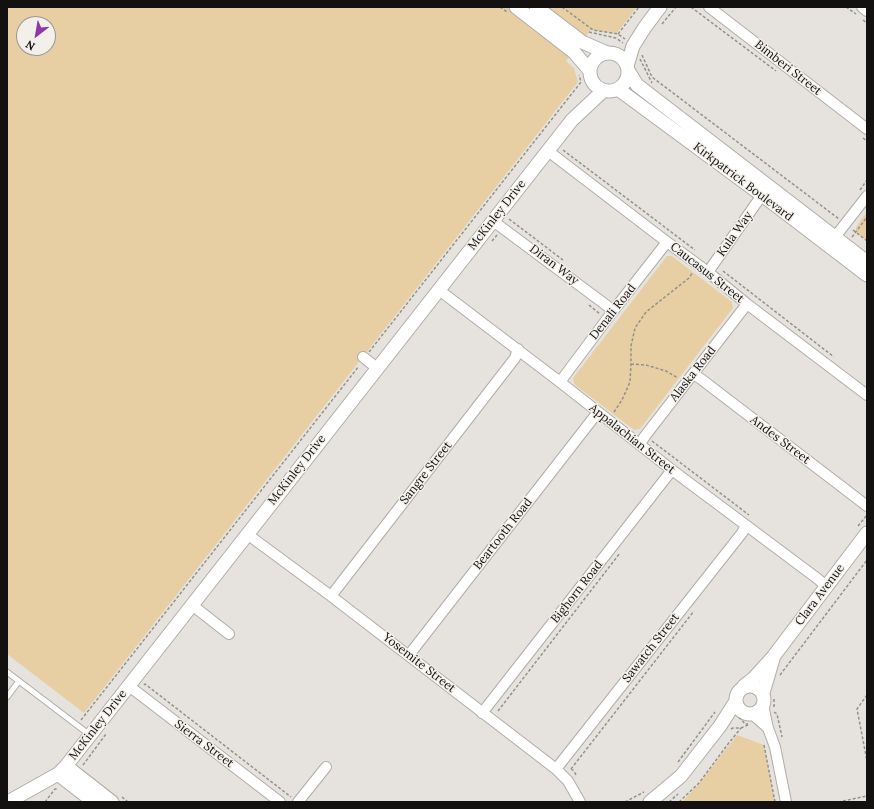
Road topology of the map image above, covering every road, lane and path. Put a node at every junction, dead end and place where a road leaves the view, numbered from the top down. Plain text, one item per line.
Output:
1 (516, 7) edge
2 (536, 7) edge
3 (562, 7) edge
4 (639, 7) edge
5 (660, 7) edge
6 (708, 7) edge
7 (862, 7) edge
8 (867, 11) edge
9 (584, 30) dead end
10 (627, 43) junction
11 (610, 53) junction
12 (628, 69) junction
13 (590, 74) junction
14 (653, 84) dead end
15 (618, 89) junction
16 (603, 91) junction
17 (572, 120) junction
18 (867, 129) edge
19 (556, 153) junction
20 (762, 195) junction
21 (867, 196) edge
22 (867, 217) edge
23 (498, 224) junction
24 (856, 232) junction
25 (837, 234) junction
26 (492, 241) dead end
27 (867, 241) edge
28 (667, 242) junction
29 (563, 261) dead end
30 (867, 262) edge
31 (699, 265) junction
32 (708, 272) junction
33 (867, 276) edge
34 (418, 289) dead end
35 (435, 295) junction
36 (747, 304) junction
37 (613, 311) junction
38 (518, 349) junction
39 (363, 357) dead end
40 (631, 364) junction
41 (377, 368) junction
42 (693, 374) junction
43 (560, 382) junction
44 (686, 383) junction
45 (867, 395) edge
46 (598, 412) junction
47 (609, 420) junction
48 (640, 444) junction
49 (672, 470) junction
50 (867, 506) edge
51 (746, 526) junction
52 (867, 533) edge
53 (247, 534) junction
54 (622, 551) dead end
55 (867, 560) edge
56 (827, 587) junction
57 (331, 596) junction
58 (192, 605) junction
59 (696, 607) dead end
60 (229, 634) dead end
61 (408, 655) junction
62 (773, 657) junction
63 (7, 672) edge
64 (780, 676) dead end
65 (19, 681) junction
66 (128, 686) junction
67 (744, 686) junction
68 (867, 696) edge
69 (7, 697) edge
70 (763, 699) junction
71 (736, 701) junction
72 (482, 713) junction
73 (496, 713) dead end
74 (746, 716) junction
75 (720, 726) junction
76 (741, 728) dead end
77 (768, 728) junction
78 (106, 733) dead end
79 (90, 735) junction
80 (764, 746) dead end
81 (867, 761) edge
82 (82, 766) dead end
83 (326, 767) dead end
84 (556, 769) junction
85 (572, 769) dead end
86 (62, 770) junction
87 (62, 789) dead end
88 (867, 796) edge
89 (8, 802) edge
90 (45, 802) edge
91 (94, 802) edge
92 (112, 802) edge
93 (280, 802) edge
94 (298, 802) edge
95 (580, 802) edge
96 (650, 802) edge
97 (679, 802) edge
98 (775, 802) edge
99 (786, 802) edge
100 (838, 802) edge

1 - 13 street
2 - 11 street
3 - 10 path
4 - 10 path
5 - 10 street
6 - 18 street, Bimberi Street
7 - 8 street
9 - 10 path
10 - 11 street
10 - 12 street
10 - 14 path
10 - 25 path
11 - 12 street
11 - 13 street
12 - 15 street
12 - 25 street, Kirkpatrick Boulevard
13 - 16 street
13 - 17 street, McKinley Drive
15 - 16 street
15 - 20 street, Kirkpatrick Boulevard
16 - 17 street, McKinley Drive
17 - 19 street, McKinley Drive
19 - 23 street, McKinley Drive
19 - 28 street, Caucasus Street
20 - 25 street, Kirkpatrick Boulevard
20 - 32 street, Kula Way
21 - 25 street
22 - 24 path
23 - 26 path
23 - 29 path
23 - 35 street, McKinley Drive
23 - 37 street, Diran Way
24 - 25 path
24 - 27 path
25 - 30 street, Kirkpatrick Boulevard
25 - 33 street, Kirkpatrick Boulevard
28 - 31 street, Caucasus Street
28 - 37 street, Denali Road
31 - 32 street, Caucasus Street
31 - 40 path
32 - 36 street, Caucasus Street
34 - 35 path
35 - 38 street, Appalachian Street
35 - 41 street, McKinley Drive
36 - 42 street, Alaska Road
36 - 45 street, Caucasus Street
37 - 43 street, Denali Road
38 - 43 street, Appalachian Street
38 - 57 street, Sangre Street
39 - 41 street
40 - 44 path
40 - 47 path
41 - 53 street, McKinley Drive
42 - 44 street, Alaska Road
42 - 50 street, Andes Street
43 - 46 street, Appalachian Street
44 - 48 street, Alaska Road
46 - 47 street, Appalachian Street
46 - 61 street, Beartooth Road
47 - 48 street, Appalachian Street
48 - 49 street, Appalachian Street
49 - 51 street, Appalachian Street
49 - 72 street, Bighorn Road
51 - 56 street, Appalachian Street
51 - 84 street, Sawatch Street
52 - 56 street, Clara Avenue
53 - 57 street, Yosemite Street
53 - 58 street, McKinley Drive
54 - 73 path
55 - 64 path
56 - 62 street, Clara Avenue
57 - 61 street, Yosemite Street
58 - 60 street
58 - 66 street, McKinley Drive
59 - 85 path
61 - 72 street, Yosemite Street
62 - 67 street, Clara Avenue
62 - 70 street, Clara Avenue
63 - 65 lane
65 - 69 lane
65 - 79 lane
66 - 79 street, McKinley Drive
66 - 93 street, Sierra Street
67 - 70 street
67 - 71 street
68 - 81 path
70 - 74 street
70 - 77 street
71 - 74 street
71 - 75 street
72 - 84 street, Yosemite Street
74 - 75 street
74 - 77 street
75 - 96 street
76 - 97 path
77 - 99 street
78 - 82 path
79 - 86 street, McKinley Drive
80 - 98 path
83 - 94 street
84 - 95 street, Yosemite Street
86 - 89 street, McKinley Drive
86 - 91 street
86 - 92 street
87 - 90 path
88 - 100 path

